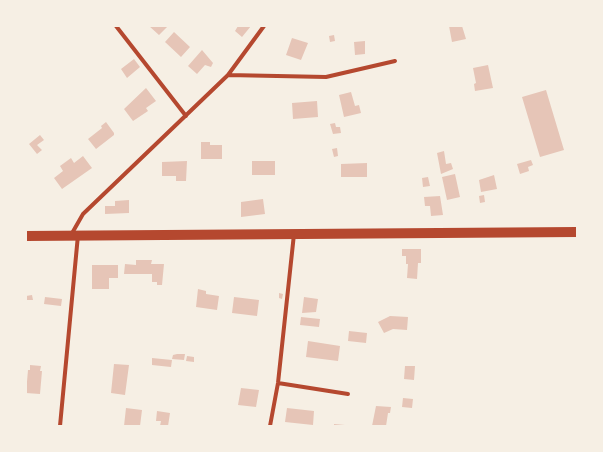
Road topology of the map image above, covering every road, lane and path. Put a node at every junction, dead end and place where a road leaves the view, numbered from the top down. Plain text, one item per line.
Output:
1 (116, 26) edge
2 (264, 26) edge
3 (395, 61) dead end
4 (228, 75) junction
5 (186, 116) junction
6 (577, 232) edge
7 (294, 234) junction
8 (74, 235) junction
9 (26, 236) edge
10 (278, 383) junction
11 (348, 394) dead end
12 (60, 426) edge
13 (270, 426) edge

1 - 5 street
2 - 4 street
3 - 4 street
4 - 5 street
5 - 8 street
6 - 7 main road
7 - 8 main road
7 - 10 street
8 - 9 main road
8 - 12 street
10 - 11 street
10 - 13 street

